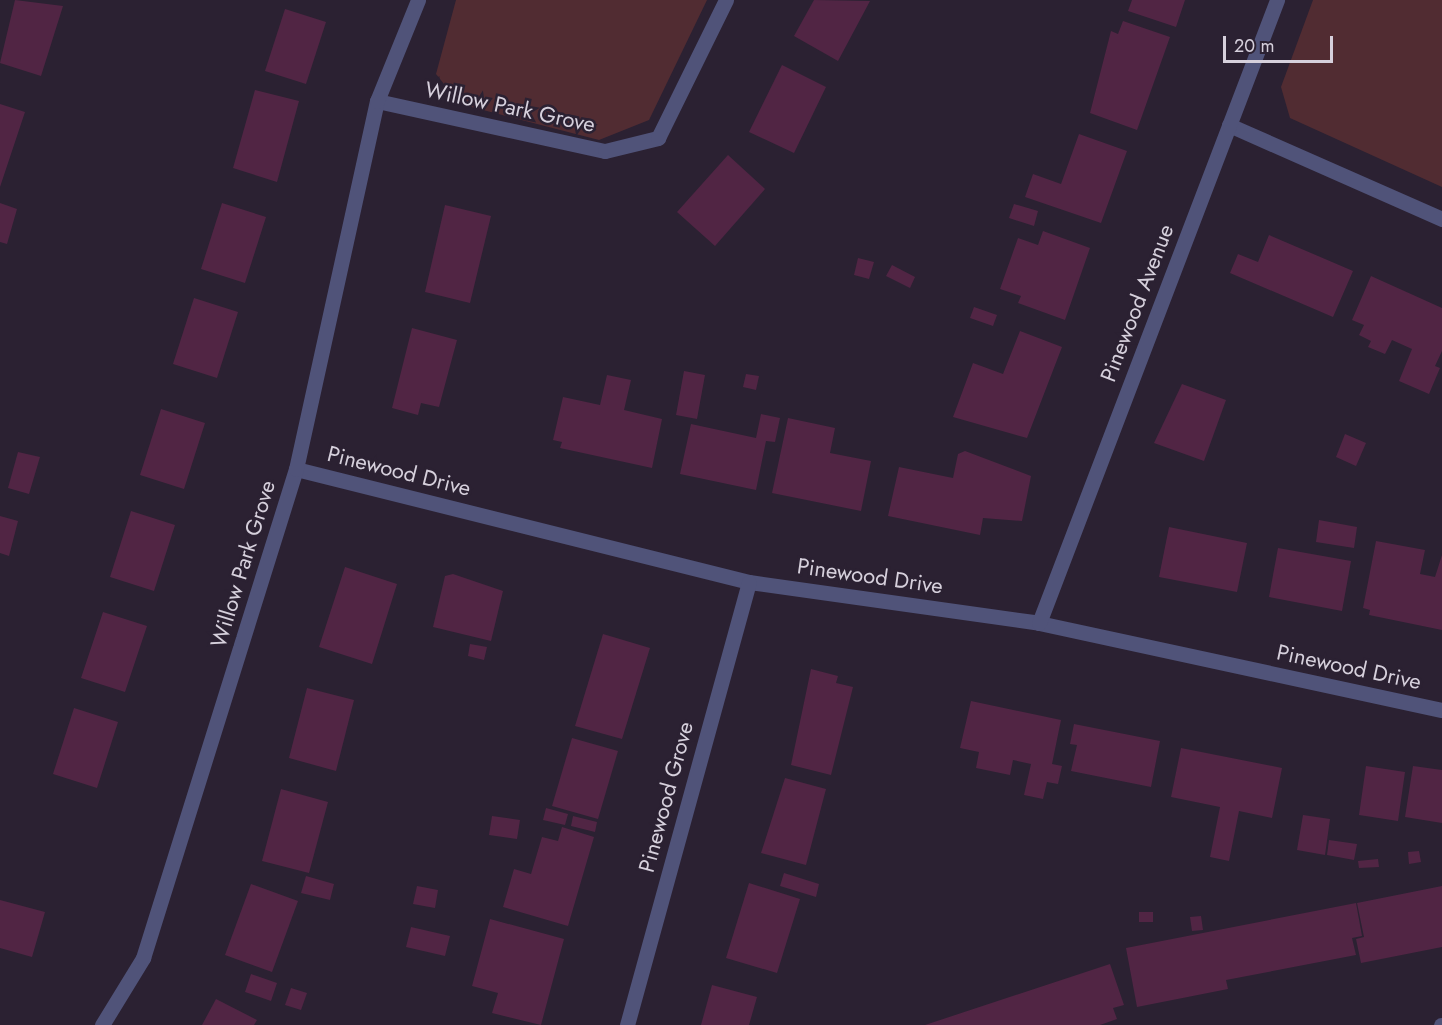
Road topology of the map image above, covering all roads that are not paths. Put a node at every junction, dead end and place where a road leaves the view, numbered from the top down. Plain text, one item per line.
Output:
1 (418, 0) edge
2 (726, 0) edge
3 (1277, 0) edge
4 (377, 101) junction
5 (1228, 125) junction
6 (1442, 219) edge
7 (296, 469) junction
8 (749, 582) junction
9 (1039, 623) junction
10 (1442, 710) edge
11 (102, 1025) edge
12 (627, 1025) edge

1 - 4 street, Willow Park Grove
2 - 4 street, Willow Park Grove
3 - 5 street, Pinewood Avenue
4 - 7 street, Willow Park Grove
5 - 6 street
5 - 9 street, Pinewood Avenue
7 - 8 street, Pinewood Drive
7 - 11 street, Willow Park Grove
8 - 9 street, Pinewood Drive
8 - 12 street, Pinewood Grove
9 - 10 street, Pinewood Drive

